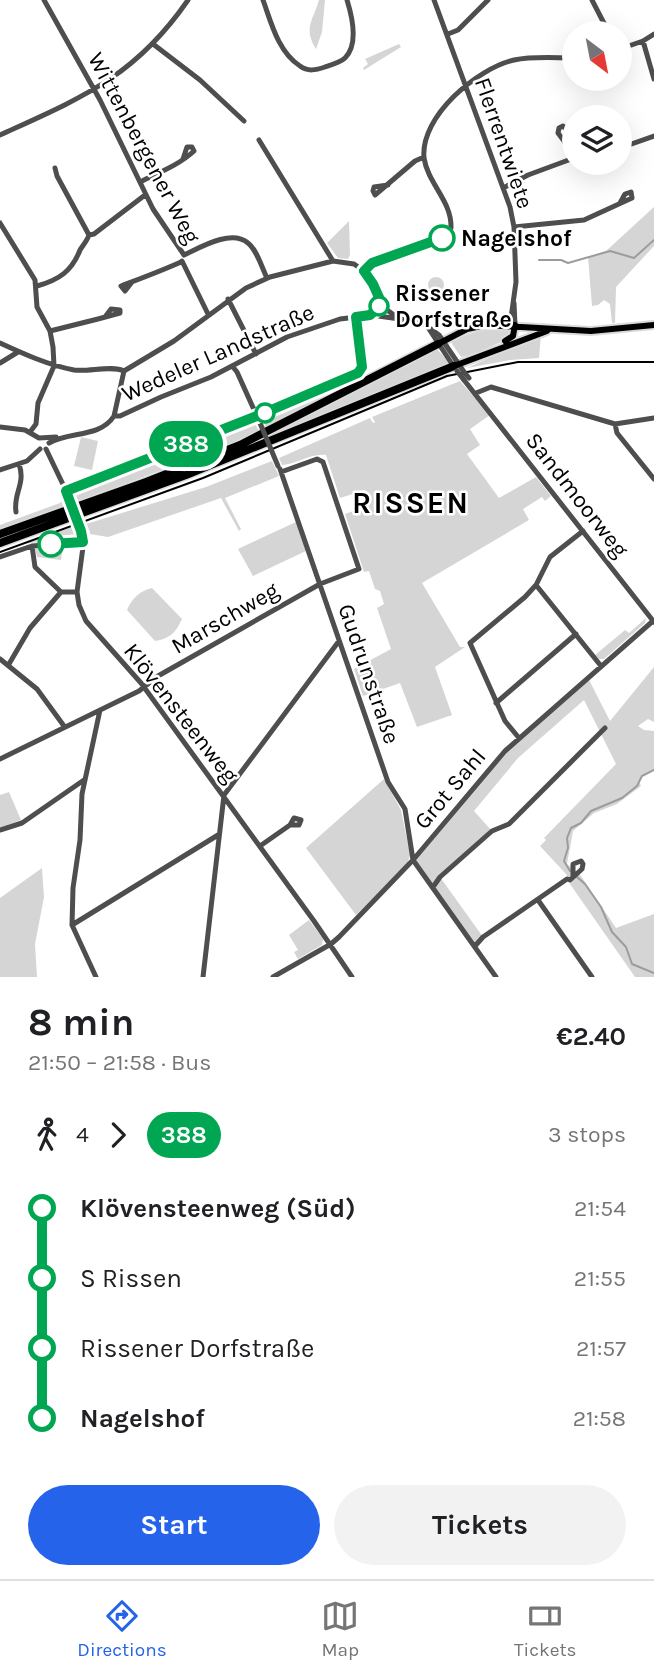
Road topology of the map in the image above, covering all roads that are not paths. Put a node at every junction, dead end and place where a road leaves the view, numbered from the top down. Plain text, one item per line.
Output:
1 (44, 0) edge
2 (188, 0) edge
3 (263, 0) edge
4 (347, 0) edge
5 (435, 0) edge
6 (488, 0) edge
7 (592, 0) edge
8 (603, 21) edge
9 (447, 34) junction
10 (654, 34) edge
11 (643, 41) junction
12 (153, 44) junction
13 (632, 45) edge
14 (562, 58) edge
15 (654, 79) edge
16 (465, 84) junction
17 (94, 90) junction
18 (244, 121) dead end
19 (0, 135) edge
20 (654, 136) edge
21 (259, 140) dead end
22 (632, 144) edge
23 (424, 157) junction
24 (183, 159) dead end
25 (562, 162) edge
26 (55, 169) dead end
27 (140, 182) junction
28 (388, 185) dead end
29 (505, 187) junction
30 (145, 195) junction
31 (620, 203) dead end
32 (0, 223) edge
33 (514, 227) junction
34 (89, 235) junction
35 (184, 255) junction
36 (333, 261) junction
37 (181, 262) junction
38 (364, 271) junction
39 (267, 278) junction
40 (132, 282) dead end
41 (37, 286) junction
42 (229, 299) junction
43 (382, 304) junction
44 (208, 314) junction
45 (370, 315) junction
46 (105, 317) dead end
47 (356, 317) junction
48 (399, 318) junction
49 (513, 325) junction
50 (654, 325) edge
51 (552, 329) junction
52 (50, 331) junction
53 (441, 342) junction
54 (0, 343) edge
55 (18, 352) junction
56 (256, 354) junction
57 (469, 360) junction
58 (0, 363) edge
59 (54, 366) junction
60 (233, 367) junction
61 (458, 368) junction
62 (124, 371) junction
63 (475, 391) junction
64 (114, 416) junction
65 (257, 416) junction
66 (654, 418) edge
67 (615, 424) junction
68 (0, 427) edge
69 (30, 432) junction
70 (38, 438) junction
71 (46, 445) junction
72 (19, 464) junction
73 (280, 469) junction
74 (0, 470) edge
75 (654, 479) edge
76 (66, 491) junction
77 (16, 512) dead end
78 (583, 531) junction
79 (0, 534) edge
80 (83, 542) junction
81 (0, 543) edge
82 (32, 546) junction
83 (0, 557) edge
84 (320, 584) junction
85 (536, 585) junction
86 (61, 592) junction
87 (77, 592) junction
88 (654, 621) edge
89 (576, 634) junction
90 (340, 641) junction
91 (0, 659) edge
92 (9, 664) junction
93 (601, 666) junction
94 (144, 687) junction
95 (496, 703) junction
96 (100, 710) junction
97 (64, 726) junction
98 (605, 728) dead end
99 (519, 738) junction
100 (0, 759) edge
101 (85, 779) junction
102 (224, 795) junction
103 (232, 806) junction
104 (221, 809) junction
105 (290, 825) dead end
106 (0, 830) edge
107 (218, 835) junction
108 (260, 846) junction
109 (413, 860) junction
110 (574, 873) dead end
111 (433, 887) junction
112 (538, 900) junction
113 (72, 925) junction
114 (331, 944) junction
115 (475, 946) junction
116 (96, 977) edge
117 (204, 977) edge
118 (273, 977) edge
119 (352, 977) edge
120 (496, 977) edge
121 (592, 977) edge

1 - 17 street, Wittenbergener Weg
2 - 12 street
3 - 4 street
5 - 9 street, Flerrentwiete
6 - 9 street
7 - 8 street
9 - 16 street, Flerrentwiete
10 - 11 street
11 - 13 street
11 - 15 street
12 - 17 street
12 - 18 street
14 - 16 street
16 - 23 street
16 - 29 street, Flerrentwiete
17 - 19 street
17 - 27 street, Wittenbergener Weg
20 - 22 street
21 - 36 street
23 - 28 street
23 - 38 street
24 - 27 street
25 - 29 street
26 - 34 street
27 - 30 street, Wittenbergener Weg
29 - 33 street, Flerrentwiete
30 - 34 street
30 - 35 street, Wittenbergener Weg
31 - 33 street
32 - 41 street
33 - 49 street, Flerrentwiete
34 - 41 street
35 - 37 street, Wittenbergener Weg
35 - 39 street
36 - 38 street
36 - 39 street
37 - 40 street
37 - 44 street, Wittenbergener Weg
38 - 43 street
39 - 42 street
41 - 52 street
42 - 44 street
42 - 56 street
43 - 45 street
43 - 48 street
44 - 62 street
45 - 47 street, Wedeler Landstraße
45 - 48 street, Wedeler Landstraße
46 - 52 street
47 - 56 street, Wedeler Landstraße
47 - 65 street
48 - 53 street, Wedeler Landstraße
49 - 51 main road
49 - 53 main road
49 - 57 main road
50 - 51 main road
51 - 57 main road
52 - 59 street
53 - 61 street, Wedeler Landstraße
53 - 79 highway
54 - 55 street
55 - 58 street
55 - 59 street
56 - 60 street, Wedeler Landstraße
57 - 61 main road
59 - 62 street
59 - 69 street
60 - 64 street, Wedeler Landstraße
60 - 65 street, Gudrunstraße
61 - 63 street, Sandmoorweg, bridge
61 - 81 highway
62 - 64 street
63 - 67 street
63 - 78 street, Sandmoorweg
64 - 71 street, Wedeler Landstraße
65 - 73 street, Gudrunstraße, bridge
65 - 76 street
66 - 67 street
67 - 75 street
68 - 69 street
69 - 70 street
70 - 71 street
70 - 71 street, Klövensteenweg
71 - 72 street
71 - 76 street, Klövensteenweg
72 - 74 street
72 - 77 street
73 - 84 street, Gudrunstraße
73 - 84 street, Marschweg
76 - 80 street, Klövensteenweg, bridge
78 - 85 street
78 - 88 street, Sandmoorweg
80 - 82 street
80 - 87 street, Klövensteenweg
82 - 83 street
82 - 86 street
84 - 90 street, Gudrunstraße
84 - 94 street, Marschweg
85 - 89 street
85 - 95 street
86 - 87 street
86 - 92 street
87 - 94 street, Klövensteenweg
88 - 93 street, Grot Sahl
89 - 93 street
89 - 95 street
90 - 102 street
90 - 109 street, Gudrunstraße
91 - 92 street
92 - 97 street
93 - 99 street, Grot Sahl
94 - 96 street, Marschweg
94 - 102 street, Klövensteenweg
95 - 99 street
96 - 97 street, Marschweg
96 - 101 street
97 - 100 street, Marschweg
98 - 111 street
99 - 109 street, Grot Sahl
101 - 106 street
101 - 113 street
102 - 103 street, Klövensteenweg
102 - 104 street
103 - 104 street
103 - 108 street, Klövensteenweg
104 - 107 street
105 - 108 street
107 - 113 street
107 - 117 street
108 - 114 street, Klövensteenweg
109 - 111 street, Gudrunstraße
109 - 114 street, Grot Sahl
110 - 112 street
111 - 115 street, Gudrunstraße
112 - 115 street
112 - 121 street
113 - 116 street
114 - 118 street, Grot Sahl
114 - 119 street, Klövensteenweg
115 - 120 street, Gudrunstraße

